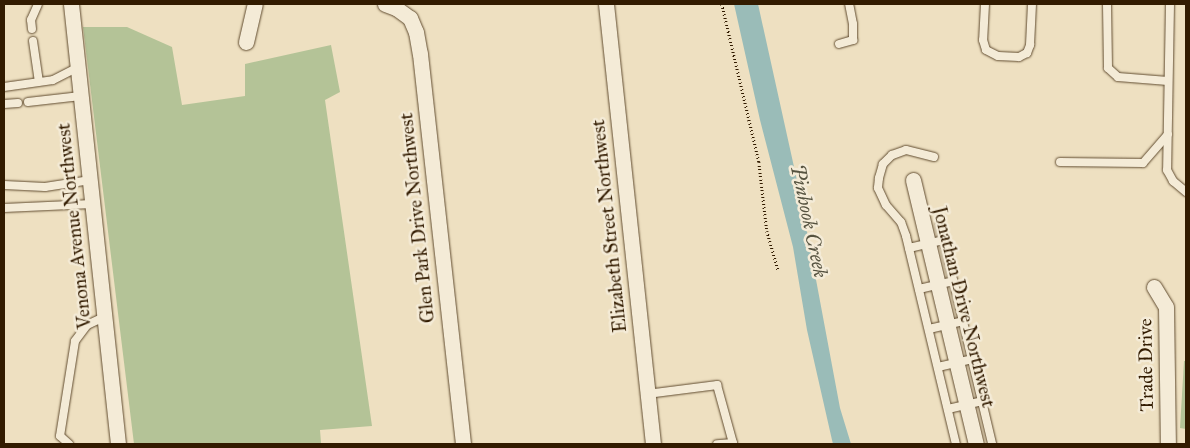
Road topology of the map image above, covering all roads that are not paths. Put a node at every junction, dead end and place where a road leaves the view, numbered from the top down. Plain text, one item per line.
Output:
1 (38, 4) edge
2 (71, 4) edge
3 (256, 4) edge
4 (385, 4) edge
5 (606, 4) edge
6 (849, 4) edge
7 (985, 4) edge
8 (1032, 4) edge
9 (1107, 4) edge
10 (1170, 4) edge
11 (32, 28) dead end
12 (33, 41) dead end
13 (246, 42) dead end
14 (839, 44) dead end
15 (78, 67) junction
16 (1168, 81) junction
17 (38, 82) junction
18 (4, 87) edge
19 (81, 96) junction
20 (28, 102) dead end
21 (18, 103) dead end
22 (4, 104) edge
23 (1168, 134) junction
24 (934, 157) dead end
25 (1060, 162) dead end
26 (90, 180) junction
27 (913, 180) dead end
28 (4, 185) edge
29 (1186, 192) edge
30 (92, 204) junction
31 (4, 208) edge
32 (940, 225) dead end
33 (943, 240) junction
34 (928, 243) junction
35 (909, 248) junction
36 (953, 281) junction
37 (938, 284) junction
38 (1154, 287) dead end
39 (919, 289) junction
40 (104, 317) junction
41 (963, 322) junction
42 (948, 325) junction
43 (929, 329) junction
44 (964, 361) junction
45 (938, 367) junction
46 (647, 394) junction
47 (982, 401) junction
48 (967, 404) junction
49 (948, 409) junction
50 (982, 443) edge
51 (68, 444) edge
52 (118, 444) edge
53 (463, 444) edge
54 (653, 444) edge
55 (717, 444) edge
56 (956, 444) edge
57 (1168, 444) edge

1 - 11 lane
2 - 15 street, Venona Avenue Northwest
3 - 13 street
4 - 53 street, Glen Park Drive Northwest
5 - 46 street, Elizabeth Street Northwest
6 - 14 lane
7 - 8 lane
9 - 16 lane
10 - 16 lane
12 - 17 lane
15 - 17 lane
15 - 19 street, Venona Avenue Northwest
16 - 23 lane
17 - 18 lane
19 - 20 lane
19 - 26 street, Venona Avenue Northwest
21 - 22 lane
23 - 25 lane
23 - 29 lane
24 - 35 lane
26 - 28 lane
26 - 30 street, Venona Avenue Northwest
27 - 34 street, Jonathan Drive Northwest
30 - 31 lane
30 - 40 street, Venona Avenue Northwest
32 - 33 lane
33 - 34 lane
33 - 36 lane
34 - 35 lane
34 - 37 street, Jonathan Drive Northwest
35 - 39 lane
36 - 37 lane
36 - 41 lane
37 - 39 lane
37 - 42 street, Jonathan Drive Northwest
38 - 57 street, Trade Drive
39 - 43 lane
40 - 51 lane
40 - 52 street, Venona Avenue Northwest
41 - 42 lane
41 - 44 lane
42 - 43 lane
42 - 44 street, Jonathan Drive Northwest
43 - 45 lane
44 - 45 lane
44 - 47 lane
44 - 48 street, Jonathan Drive Northwest
45 - 49 lane
46 - 54 street, Elizabeth Street Northwest
46 - 55 lane
47 - 48 lane
47 - 50 lane
48 - 49 lane
48 - 50 street, Jonathan Drive Northwest
49 - 56 lane

